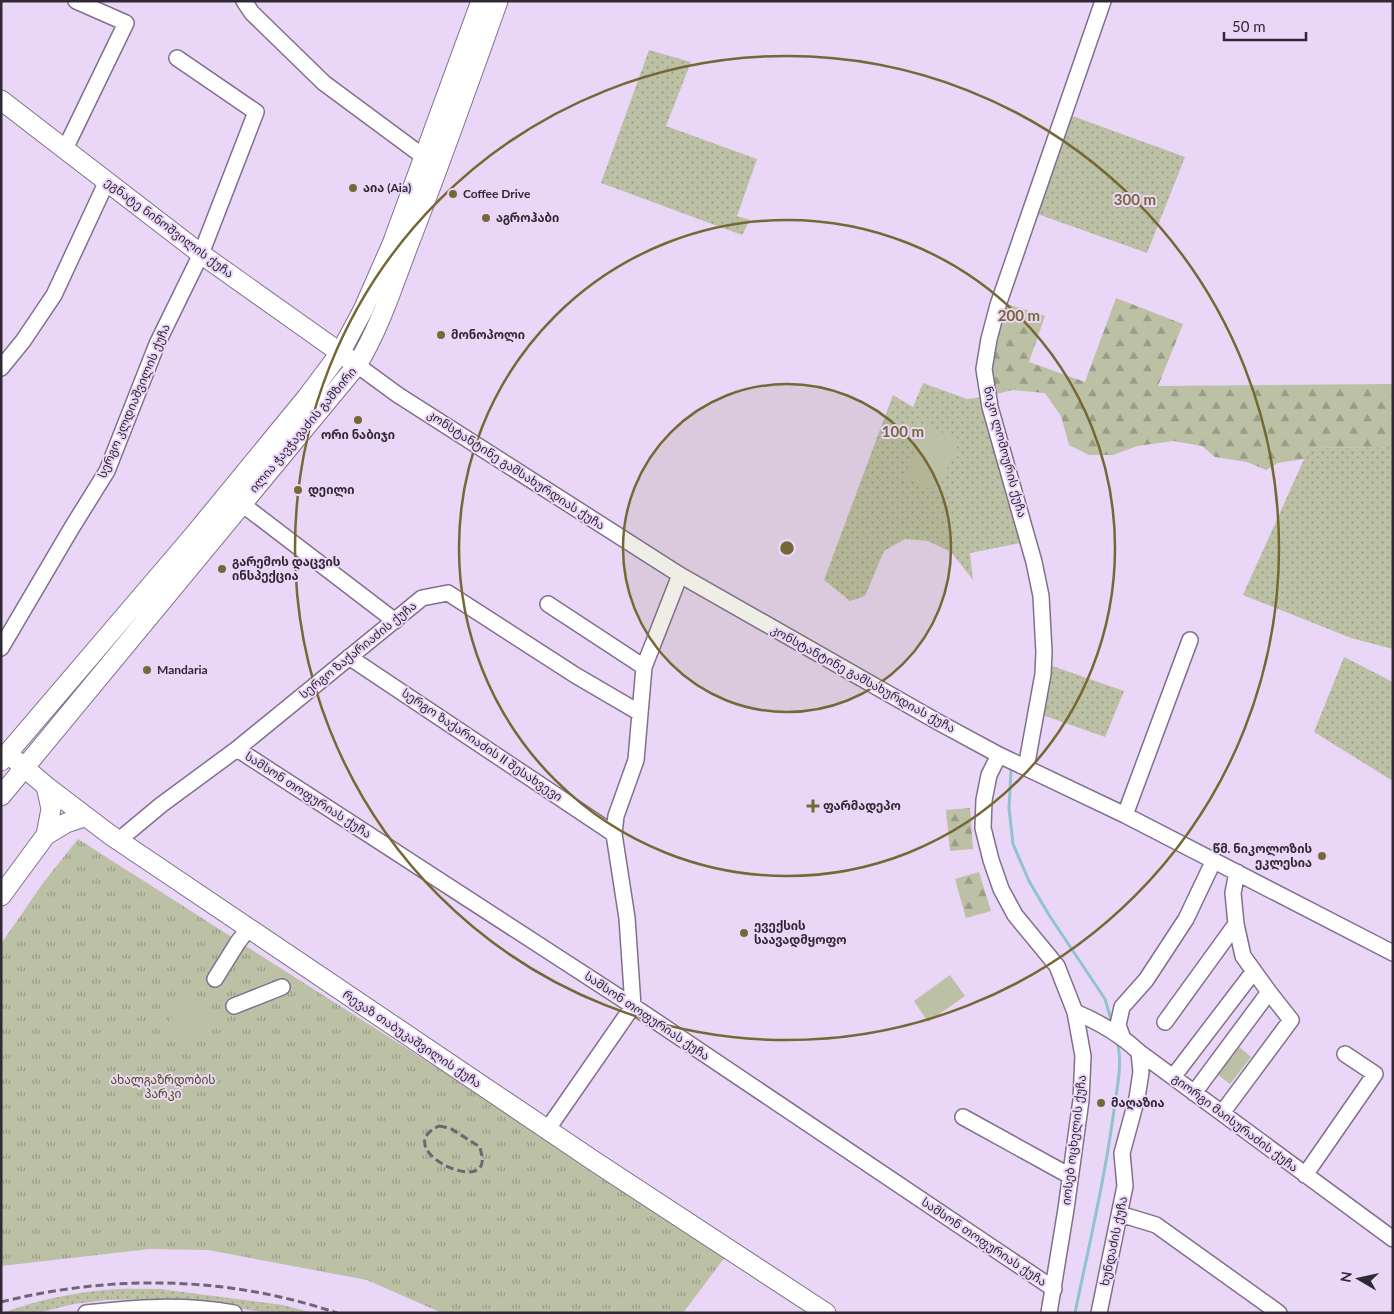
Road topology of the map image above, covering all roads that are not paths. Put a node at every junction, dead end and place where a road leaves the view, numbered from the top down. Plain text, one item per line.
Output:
1 (76, 1) edge
2 (244, 1) edge
3 (481, 1) edge
4 (498, 1) edge
5 (1103, 1) edge
6 (177, 58) dead end
7 (1, 100) edge
8 (65, 149) junction
9 (424, 157) junction
10 (107, 181) junction
11 (201, 254) junction
12 (340, 353) junction
13 (357, 365) junction
14 (1, 368) edge
15 (242, 504) junction
16 (680, 576) junction
17 (548, 604) dead end
18 (395, 620) junction
19 (1190, 640) dead end
20 (1, 648) edge
21 (349, 657) junction
22 (644, 666) junction
23 (640, 713) junction
24 (237, 749) junction
25 (3, 754) edge
26 (999, 755) junction
27 (1026, 768) junction
28 (24, 769) junction
29 (46, 786) junction
30 (1, 796) edge
31 (1126, 816) junction
32 (84, 817) junction
33 (614, 834) junction
34 (46, 835) junction
35 (119, 840) junction
36 (1214, 860) junction
37 (1237, 872) junction
38 (1, 896) edge
39 (1236, 924) junction
40 (249, 928) junction
41 (1393, 953) edge
42 (1254, 971) junction
43 (215, 978) dead end
44 (282, 987) dead end
45 (1269, 992) junction
46 (234, 1006) dead end
47 (633, 1006) junction
48 (1075, 1012) junction
49 (1165, 1022) dead end
50 (1122, 1036) junction
51 (1139, 1052) junction
52 (1345, 1054) dead end
53 (1173, 1077) junction
54 (1194, 1093) junction
55 (1222, 1113) junction
56 (963, 1117) dead end
57 (547, 1130) junction
58 (1305, 1175) junction
59 (1070, 1176) junction
60 (1120, 1214) junction
61 (1393, 1239) edge
62 (1054, 1289) junction
63 (86, 1313) edge
64 (234, 1313) edge
65 (826, 1313) edge
66 (1049, 1313) edge
67 (1099, 1313) edge
68 (1279, 1313) edge

1 - 8 street
2 - 9 street
3 - 9 main road, ილია ჭავჭავაძის გამზირი
4 - 13 main road, ილია ჭავჭავაძის გამზირი
5 - 27 street, ნიკო ლომოურის ქუჩა
6 - 11 street, სერგო კლდიაშვილის ქუჩა
7 - 8 main road, ეგნატე ნინოშვილის ქუჩა
8 - 10 main road, ეგნატე ნინოშვილის ქუჩა
9 - 12 main road, ილია ჭავჭავაძის გამზირი
10 - 11 main road, ეგნატე ნინოშვილის ქუჩა
10 - 14 street
11 - 12 main road, ეგნატე ნინოშვილის ქუჩა
11 - 20 street, სერგო კლდიაშვილის ქუჩა
12 - 13 main road, ეგნატე ნინოშვილის ქუჩა
12 - 25 main road, ილია ჭავჭავაძის გამზირი
13 - 15 main road, ილია ჭავჭავაძის გამზირი
13 - 16 street, კონსტანტინე გამსახურდიას ქუჩა
15 - 18 street
15 - 28 main road, ილია ჭავჭავაძის გამზირი
16 - 22 street
16 - 26 street, კონსტანტინე გამსახურდიას ქუჩა
17 - 22 street
18 - 21 street, სერგო ზაქარიაძის ქუჩა
18 - 23 street, სერგო ზაქარიაძის ქუჩა
19 - 31 street
21 - 24 street, სერგო ზაქარიაძის ქუჩა
21 - 33 street, სერგო ზაქარიაძის II შესახვევი
22 - 23 street
23 - 33 street
24 - 35 street, სერგო ზაქარიაძის ქუჩა
24 - 47 street, სამსონ თოფურიას ქუჩა
25 - 28 main road, რევაზ თაბუკაშვილის ქუჩა
26 - 27 street, კონსტანტინე გამსახურდიას ქუჩა
26 - 48 street, იოსებ ოცხელის ქუჩა
27 - 31 street, კონსტანტინე გამსახურდიას ქუჩა
28 - 29 main road, რევაზ თაბუკაშვილის ქუჩა
28 - 30 main road, ილია ჭავჭავაძის გამზირი
29 - 32 main road, რევაზ თაბუკაშვილის ქუჩა
29 - 34 main road
31 - 36 street, კონსტანტინე გამსახურდიას ქუჩა
32 - 34 main road
32 - 35 main road, რევაზ თაბუკაშვილის ქუჩა
33 - 47 street
34 - 38 main road
35 - 40 main road, რევაზ თაბუკაშვილის ქუჩა
36 - 37 street, კონსტანტინე გამსახურდიას ქუჩა
36 - 50 street
37 - 39 street
37 - 41 street, კონსტანტინე გამსახურდიას ქუჩა
39 - 42 street
39 - 49 street
40 - 43 street
40 - 57 main road, რევაზ თაბუკაშვილის ქუჩა
42 - 45 street
42 - 53 street
44 - 46 street
45 - 54 street
45 - 55 street
47 - 57 street
47 - 62 street, სამსონ თოფურიას ქუჩა
48 - 50 street, გიორგი მაისურაძის ქუჩა
48 - 59 street, იოსებ ოცხელის ქუჩა
50 - 51 street, გიორგი მაისურაძის ქუჩა
51 - 53 street, გიორგი მაისურაძის ქუჩა
51 - 60 street, ხუნდაძის ქუჩა
52 - 58 street
53 - 54 street, გიორგი მაისურაძის ქუჩა
54 - 55 street, გიორგი მაისურაძის ქუჩა
55 - 58 street, გიორგი მაისურაძის ქუჩა
56 - 59 street
57 - 65 main road, რევაზ თაბუკაშვილის ქუჩა
58 - 61 street, გიორგი მაისურაძის ქუჩა
59 - 62 street, იოსებ ოცხელის ქუჩა
60 - 67 street, ხუნდაძის ქუჩა
60 - 68 street
62 - 66 street, იოსებ ოცხელის ქუჩა
63 - 64 street

